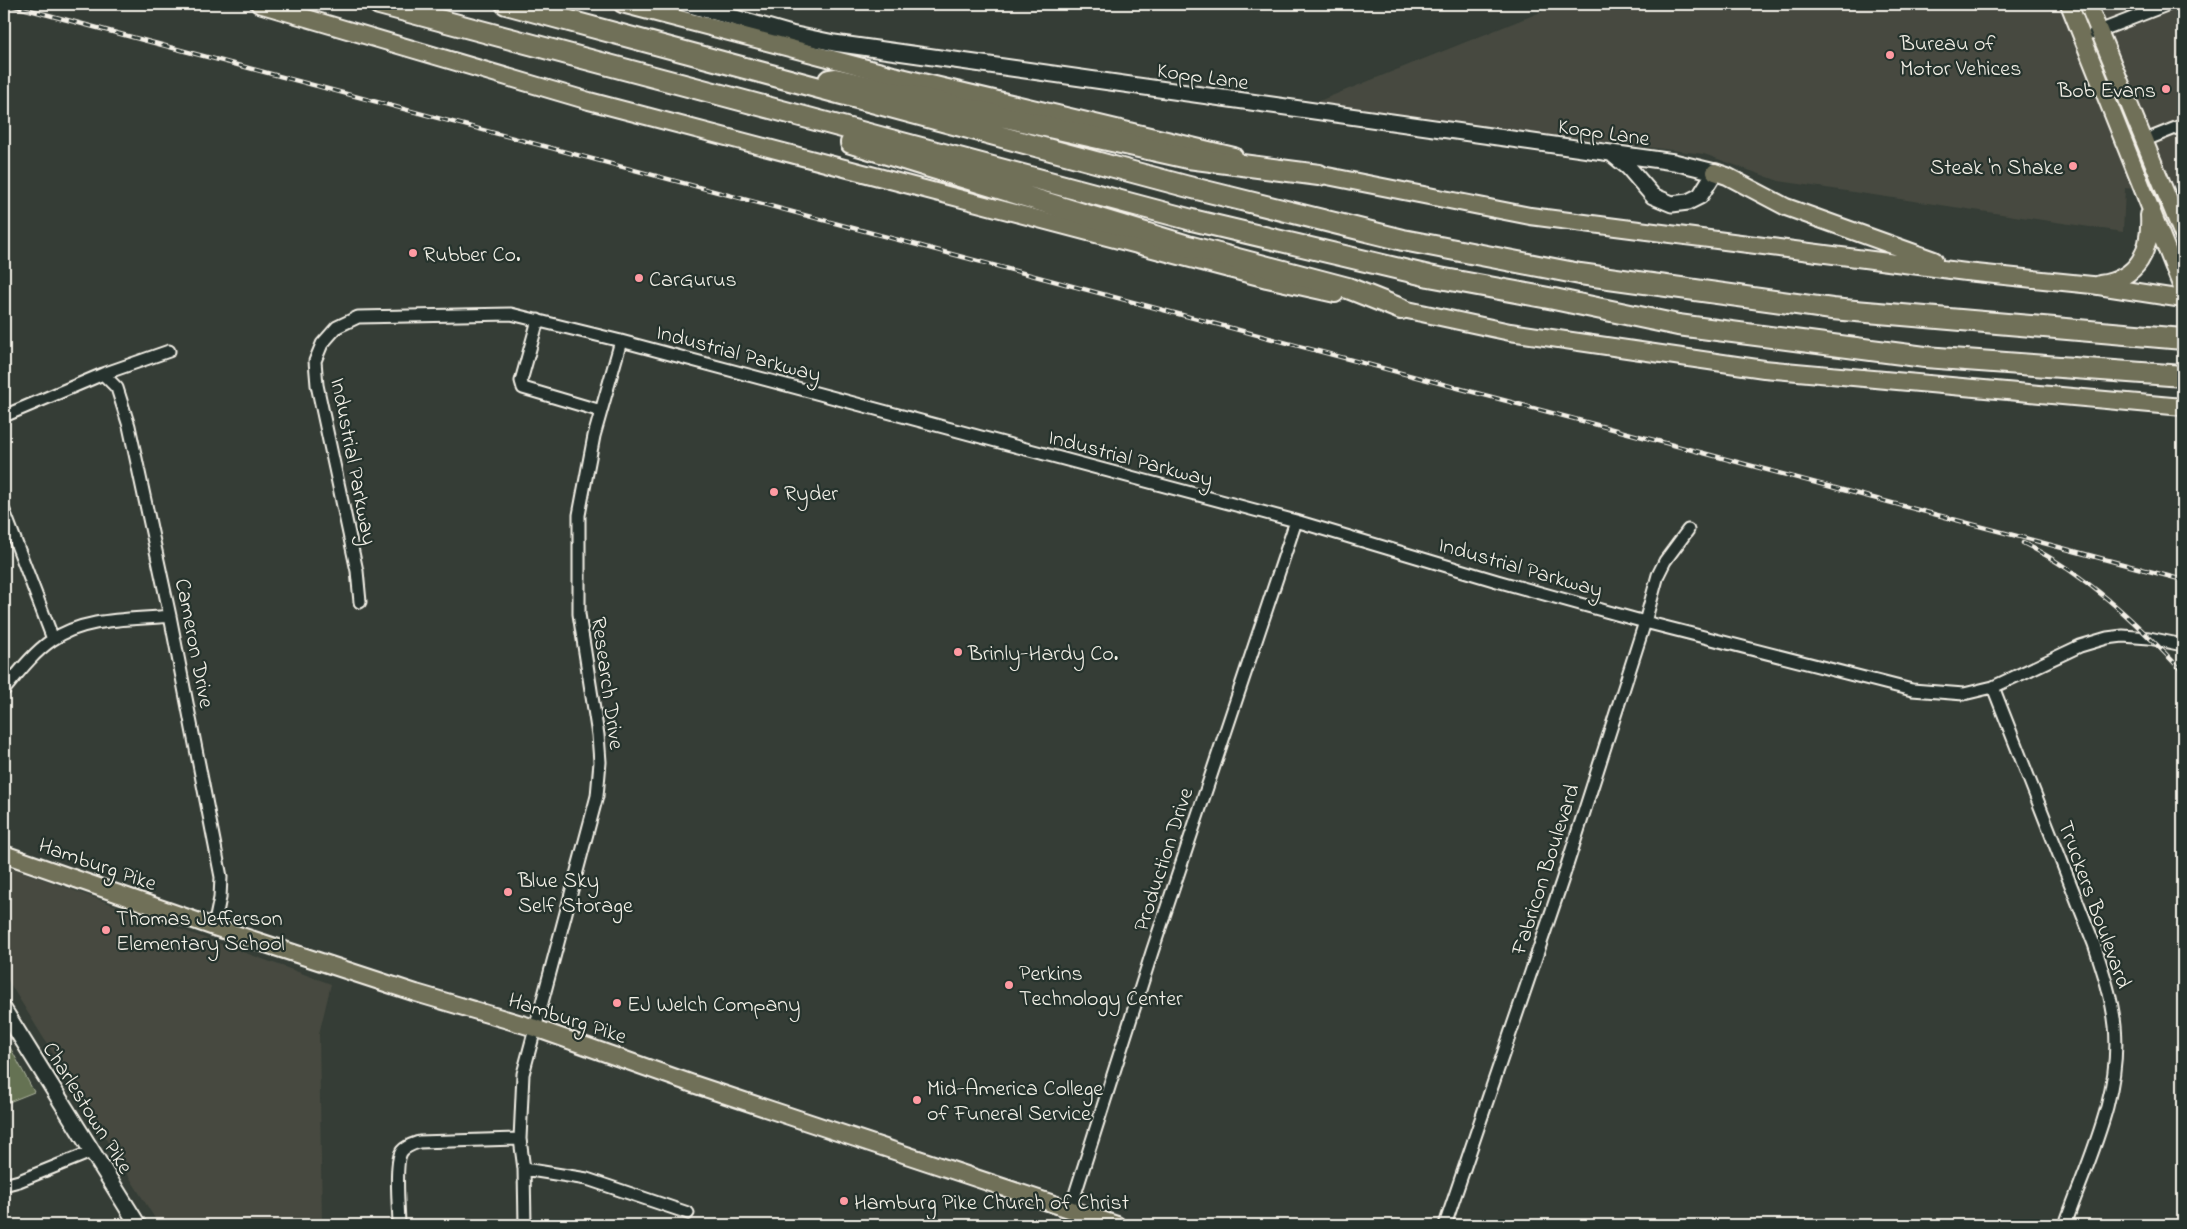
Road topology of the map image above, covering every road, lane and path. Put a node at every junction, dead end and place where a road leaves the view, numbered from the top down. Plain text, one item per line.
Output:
1 (259, 4) edge
2 (379, 4) edge
3 (506, 4) edge
4 (622, 4) edge
5 (687, 4) edge
6 (2069, 4) edge
7 (2088, 4) edge
8 (2169, 4) edge
9 (2098, 31) junction
10 (2082, 37) junction
11 (794, 82) junction
12 (820, 122) junction
13 (2183, 125) edge
14 (2143, 141) junction
15 (1612, 154) junction
16 (1715, 172) junction
17 (1319, 174) junction
18 (2148, 202) junction
19 (2183, 235) edge
20 (1966, 272) junction
21 (2092, 285) junction
22 (2183, 290) edge
23 (2183, 298) edge
24 (1401, 308) junction
25 (538, 320) junction
26 (2183, 339) edge
27 (621, 341) junction
28 (170, 351) dead end
29 (102, 374) junction
30 (2178, 375) edge
31 (2183, 407) edge
32 (601, 411) junction
33 (4, 416) edge
34 (4, 511) edge
35 (1296, 521) junction
36 (1688, 530) dead end
37 (360, 602) dead end
38 (170, 616) junction
39 (1645, 622) junction
40 (53, 639) junction
41 (2183, 646) edge
42 (1993, 687) junction
43 (4, 690) edge
44 (4, 854) edge
45 (214, 927) junction
46 (4, 1010) edge
47 (535, 1028) junction
48 (520, 1139) junction
49 (91, 1152) junction
50 (524, 1169) junction
51 (4, 1184) edge
52 (1070, 1210) junction
53 (688, 1213) dead end
54 (138, 1225) edge
55 (399, 1225) edge
56 (524, 1225) edge
57 (1114, 1225) edge
58 (1445, 1225) edge
59 (2065, 1225) edge

1 - 24 main road
2 - 12 highway
3 - 11 highway
4 - 17 main road
5 - 15 street, Kopp Lane
6 - 10 main road
7 - 9 main road
8 - 9 street
9 - 10 street
9 - 14 main road
10 - 18 main road
11 - 17 highway
11 - 26 highway
12 - 24 highway
12 - 30 highway
13 - 14 street
14 - 19 main road
15 - 16 street, Kopp Lane
15 - 16 street
16 - 20 main road
17 - 20 main road
18 - 21 main road
18 - 22 main road
20 - 21 main road
21 - 23 main road
24 - 31 main road
25 - 27 street, Industrial Parkway
25 - 32 street
25 - 37 street, Industrial Parkway
27 - 32 street, Research Drive
27 - 35 street, Industrial Parkway
28 - 29 street
29 - 33 street
29 - 38 street, Cameron Drive
32 - 47 street, Research Drive
34 - 40 street
35 - 39 street, Industrial Parkway
35 - 52 street, Production Drive
36 - 39 street, Fabricon Boulevard
38 - 40 street
38 - 45 street, Cameron Drive
39 - 42 street, Industrial Parkway
39 - 58 street, Fabricon Boulevard
40 - 43 street
41 - 42 street, Industrial Parkway
42 - 59 street, Truckers Boulevard
44 - 45 main road, Hamburg Pike
45 - 47 main road, Hamburg Pike
46 - 49 street, Charlestown Pike
47 - 48 street, Research Drive
47 - 52 main road, Hamburg Pike
48 - 50 street, Research Drive
48 - 55 street
49 - 51 street
49 - 54 street, Charlestown Pike
50 - 53 street
50 - 56 street, Research Drive
52 - 57 main road, Hamburg Pike

